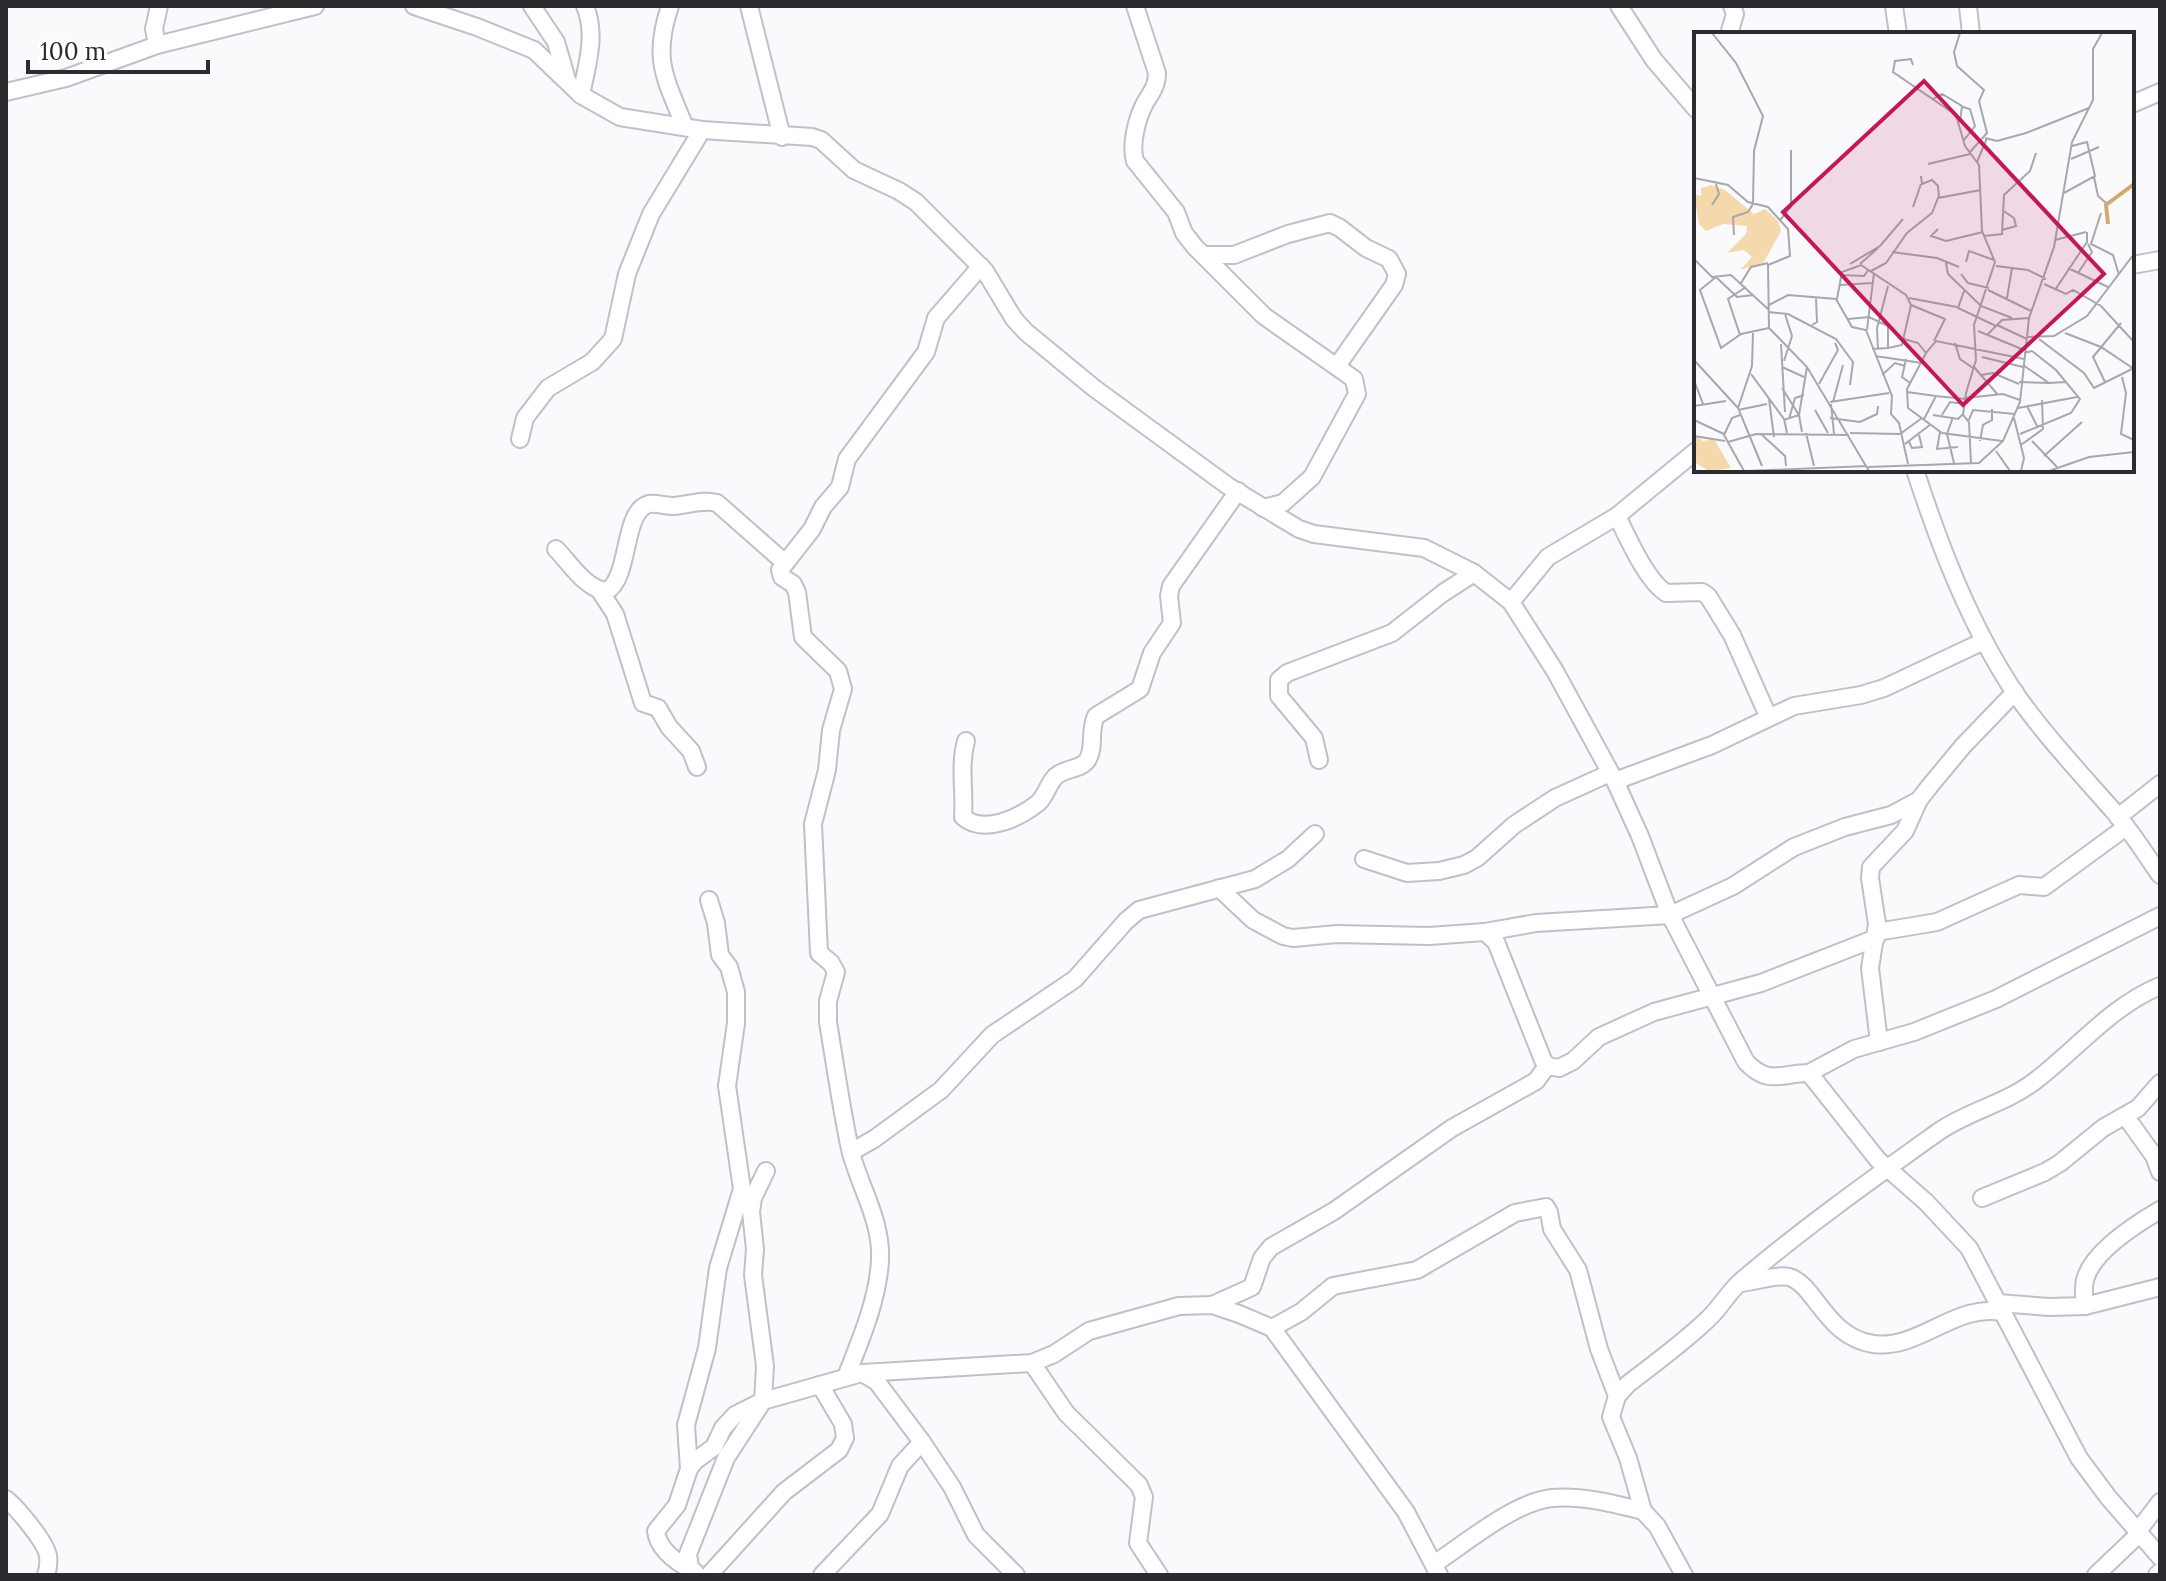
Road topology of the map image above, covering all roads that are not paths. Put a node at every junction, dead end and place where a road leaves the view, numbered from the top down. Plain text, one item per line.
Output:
1 (159, 6) edge
2 (315, 6) edge
3 (414, 6) edge
4 (532, 6) edge
5 (585, 6) edge
6 (670, 6) edge
7 (749, 6) edge
8 (1135, 6) edge
9 (1619, 6) edge
10 (1732, 6) edge
11 (1894, 6) edge
12 (1968, 6) edge
13 (451, 12) edge
14 (1730, 32) edge
15 (1898, 32) edge
16 (1971, 32) edge
17 (157, 45) junction
18 (575, 90) junction
19 (6, 92) edge
20 (2160, 92) edge
21 (1694, 102) edge
22 (2134, 103) edge
23 (693, 129) junction
24 (782, 137) junction
25 (1204, 255) junction
26 (2160, 260) edge
27 (2134, 265) edge
28 (981, 266) junction
29 (1337, 366) junction
30 (520, 439) dead end
31 (1694, 453) edge
32 (1916, 472) edge
33 (1238, 491) junction
34 (1263, 508) junction
35 (1617, 516) junction
36 (556, 549) dead end
37 (784, 562) junction
38 (1474, 573) junction
39 (600, 591) junction
40 (1511, 602) junction
41 (1984, 641) junction
42 (2015, 692) junction
43 (1768, 716) junction
44 (966, 741) dead end
45 (1319, 760) dead end
46 (697, 767) dead end
47 (1612, 777) junction
48 (2160, 784) edge
49 (1919, 800) junction
50 (2122, 822) junction
51 (1315, 834) dead end
52 (1364, 859) dead end
53 (2160, 875) edge
54 (1219, 888) junction
55 (709, 900) dead end
56 (1670, 915) junction
57 (2160, 916) edge
58 (1485, 932) junction
59 (1876, 935) junction
60 (2160, 986) edge
61 (1711, 997) junction
62 (1879, 1042) junction
63 (1547, 1066) junction
64 (1809, 1073) junction
65 (2160, 1083) edge
66 (2126, 1117) junction
67 (851, 1152) junction
68 (1888, 1170) junction
69 (766, 1171) dead end
70 (2160, 1172) edge
71 (1982, 1198) dead end
72 (2160, 1210) edge
73 (1739, 1283) junction
74 (2160, 1287) edge
75 (1212, 1305) junction
76 (2085, 1306) junction
77 (2000, 1307) junction
78 (1272, 1328) junction
79 (1032, 1363) junction
80 (854, 1375) junction
81 (820, 1385) junction
82 (1617, 1396) junction
83 (763, 1401) junction
84 (922, 1442) junction
85 (689, 1469) junction
86 (6, 1499) edge
87 (2160, 1502) edge
88 (1643, 1511) junction
89 (2139, 1532) junction
90 (2160, 1557) edge
91 (1437, 1570) edge
92 (700, 1574) edge
93 (46, 1575) edge
94 (822, 1575) edge
95 (1016, 1575) edge
96 (1159, 1575) edge
97 (1684, 1575) edge
98 (2096, 1575) edge

1 - 17 street
2 - 17 street
3 - 13 street
4 - 18 street
5 - 18 street
6 - 23 street
7 - 24 street
8 - 25 street
9 - 21 street
10 - 14 street
11 - 15 street
12 - 16 street
13 - 18 street
17 - 19 street
18 - 23 street
20 - 22 street
23 - 24 street
23 - 30 street
24 - 28 street
25 - 29 street
25 - 29 street
26 - 27 street
28 - 33 street
28 - 37 street
29 - 34 street
31 - 35 street
32 - 41 street
33 - 34 street
33 - 44 street
34 - 38 street
35 - 40 street
35 - 43 street
36 - 39 street
37 - 39 street
37 - 67 street
38 - 40 street
38 - 45 street
39 - 46 street
40 - 47 street
41 - 42 street
41 - 43 street
42 - 49 street
42 - 50 street
43 - 47 street
47 - 52 street
47 - 56 street
48 - 50 street
49 - 56 street
49 - 59 street
50 - 53 street
50 - 59 street
51 - 54 street
54 - 58 street
54 - 67 street
55 - 85 street
56 - 58 street
56 - 61 street
57 - 62 street
58 - 63 street
59 - 61 street
59 - 62 street
60 - 68 street
61 - 63 street
61 - 64 street
62 - 64 street
63 - 75 street
64 - 68 street
65 - 66 street
66 - 70 street
66 - 71 street
67 - 80 street
68 - 73 street
68 - 77 street
69 - 83 street
72 - 76 street
73 - 77 street
73 - 82 street
74 - 76 street
75 - 78 street
75 - 79 street
76 - 77 street
77 - 89 street
78 - 82 street
78 - 91 street
79 - 80 street
79 - 96 street
80 - 81 street
80 - 84 street
81 - 83 street
81 - 92 street
82 - 88 street
83 - 85 street
83 - 92 street
84 - 94 street
84 - 95 street
85 - 92 street
86 - 93 street
87 - 89 street
88 - 91 street
88 - 97 street
89 - 90 street
89 - 98 street

